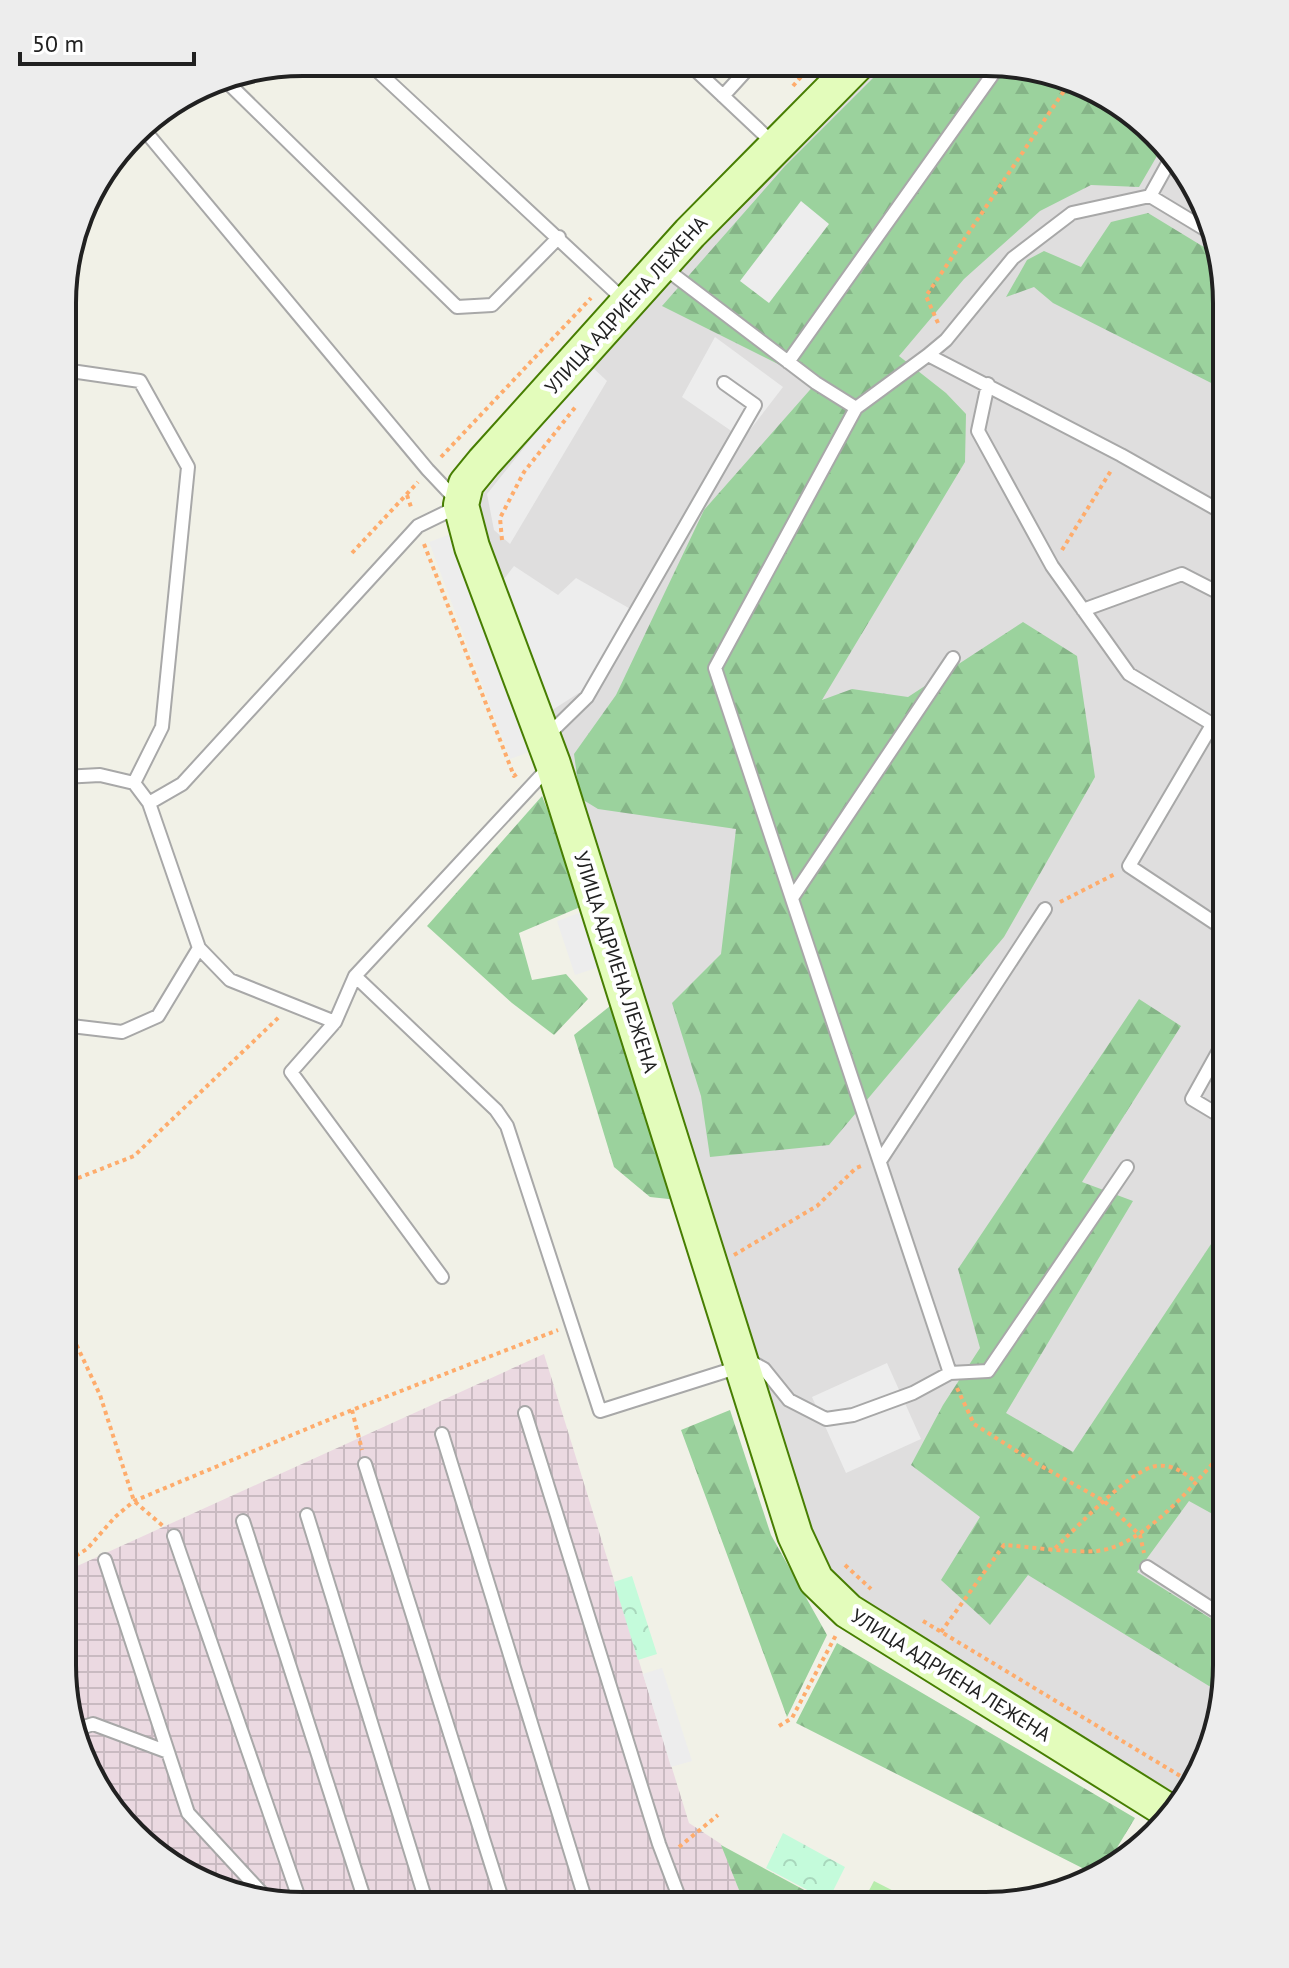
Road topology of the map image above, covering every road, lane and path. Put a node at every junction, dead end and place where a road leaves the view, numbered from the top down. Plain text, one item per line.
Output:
1 (383, 76) edge
2 (702, 76) edge
3 (741, 76) edge
4 (845, 76) edge
5 (991, 76) edge
6 (233, 87) edge
7 (1064, 90) edge
8 (723, 96) junction
9 (149, 136) edge
10 (776, 146) junction
11 (1167, 166) edge
12 (1150, 196) junction
13 (1199, 226) edge
14 (559, 237) junction
15 (661, 265) junction
16 (627, 303) junction
17 (946, 340) junction
18 (928, 355) junction
19 (788, 362) junction
20 (76, 372) edge
21 (724, 383) dead end
22 (988, 384) junction
23 (579, 401) dead end
24 (856, 408) junction
25 (1121, 455) junction
26 (418, 482) dead end
27 (407, 495) junction
28 (461, 505) junction
29 (1213, 507) edge
30 (412, 510) dead end
31 (424, 544) dead end
32 (502, 546) dead end
33 (352, 553) dead end
34 (1052, 566) junction
35 (1213, 590) edge
36 (1083, 610) junction
37 (953, 658) dead end
38 (1212, 725) joint
39 (540, 758) junction
40 (76, 776) edge
41 (134, 783) junction
42 (149, 803) junction
43 (1129, 866) junction
44 (792, 898) junction
45 (1045, 909) joint
46 (1213, 922) edge
47 (199, 948) junction
48 (355, 976) junction
49 (292, 1004) junction
50 (335, 1022) junction
51 (76, 1027) edge
52 (1213, 1061) edge
53 (1213, 1112) edge
54 (880, 1161) junction
55 (1127, 1167) dead end
56 (76, 1179) edge
57 (729, 1243) dead end
58 (442, 1277) dead end
59 (573, 1324) junction
60 (76, 1344) edge
61 (741, 1361) junction
62 (950, 1373) junction
63 (352, 1410) junction
64 (525, 1413) dead end
65 (442, 1434) dead end
66 (1213, 1463) edge
67 (365, 1464) joint
68 (1196, 1482) junction
69 (134, 1501) junction
70 (1104, 1501) junction
71 (307, 1515) dead end
72 (243, 1521) dead end
73 (1140, 1535) junction
74 (174, 1536) joint
75 (1055, 1548) junction
76 (76, 1556) edge
77 (105, 1560) dead end
78 (844, 1564) dead end
79 (1147, 1567) dead end
80 (861, 1601) junction
81 (1213, 1610) edge
82 (914, 1616) dead end
83 (941, 1632) junction
84 (779, 1726) dead end
85 (85, 1727) edge
86 (168, 1752) junction
87 (1183, 1777) edge
88 (1163, 1807) edge
89 (718, 1815) dead end
90 (665, 1858) junction
91 (255, 1886) edge
92 (297, 1892) edge
93 (362, 1892) edge
94 (423, 1892) edge
95 (500, 1892) edge
96 (583, 1892) edge
97 (677, 1892) edge

1 - 14 lane
2 - 8 lane
3 - 8 lane
4 - 10 street, УЛИЦА АДРИЕНА ЛЕЖЕНА
5 - 19 lane
6 - 14 lane
7 - 17 path
8 - 10 lane
9 - 28 lane
10 - 15 street, УЛИЦА АДРИЕНА ЛЕЖЕНА
11 - 12 lane
12 - 13 lane
12 - 17 lane
14 - 16 lane
15 - 16 street, УЛИЦА АДРИЕНА ЛЕЖЕНА
15 - 19 lane
16 - 28 street, УЛИЦА АДРИЕНА ЛЕЖЕНА
17 - 18 lane
18 - 22 lane
18 - 24 lane
19 - 24 lane
20 - 41 lane
21 - 39 lane
22 - 25 lane
22 - 34 lane
23 - 32 path
24 - 44 lane
25 - 29 lane
25 - 34 path
26 - 27 path
27 - 30 path
27 - 33 path
28 - 39 street, УЛИЦА АДРИЕНА ЛЕЖЕНА
28 - 42 lane
31 - 39 path
34 - 36 lane
35 - 36 lane
36 - 38 lane
37 - 44 lane
38 - 43 lane
39 - 48 lane
39 - 61 street, УЛИЦА АДРИЕНА ЛЕЖЕНА
40 - 41 lane
41 - 42 lane
42 - 47 lane
43 - 45 path
43 - 46 lane
44 - 54 lane
45 - 54 lane
47 - 49 lane
47 - 51 lane
48 - 50 lane
48 - 59 lane
49 - 50 lane
49 - 56 path
50 - 58 lane
52 - 53 lane
54 - 57 path
54 - 62 lane
55 - 62 lane
59 - 61 lane
59 - 63 path
60 - 69 path
61 - 62 lane
61 - 80 street, УЛИЦА АДРИЕНА ЛЕЖЕНА
62 - 70 path
63 - 67 path
63 - 69 path
64 - 90 lane
65 - 96 lane
66 - 68 path
67 - 95 lane
68 - 70 path
68 - 73 path
69 - 74 path
69 - 76 path
70 - 73 path
70 - 75 path
71 - 94 lane
72 - 93 lane
73 - 75 path
74 - 92 lane
75 - 83 path
77 - 86 lane
78 - 80 path
79 - 81 lane
80 - 84 path
80 - 88 street, УЛИЦА АДРИЕНА ЛЕЖЕНА
82 - 83 path
83 - 87 path
85 - 86 lane
86 - 91 lane
89 - 90 path
90 - 97 lane

